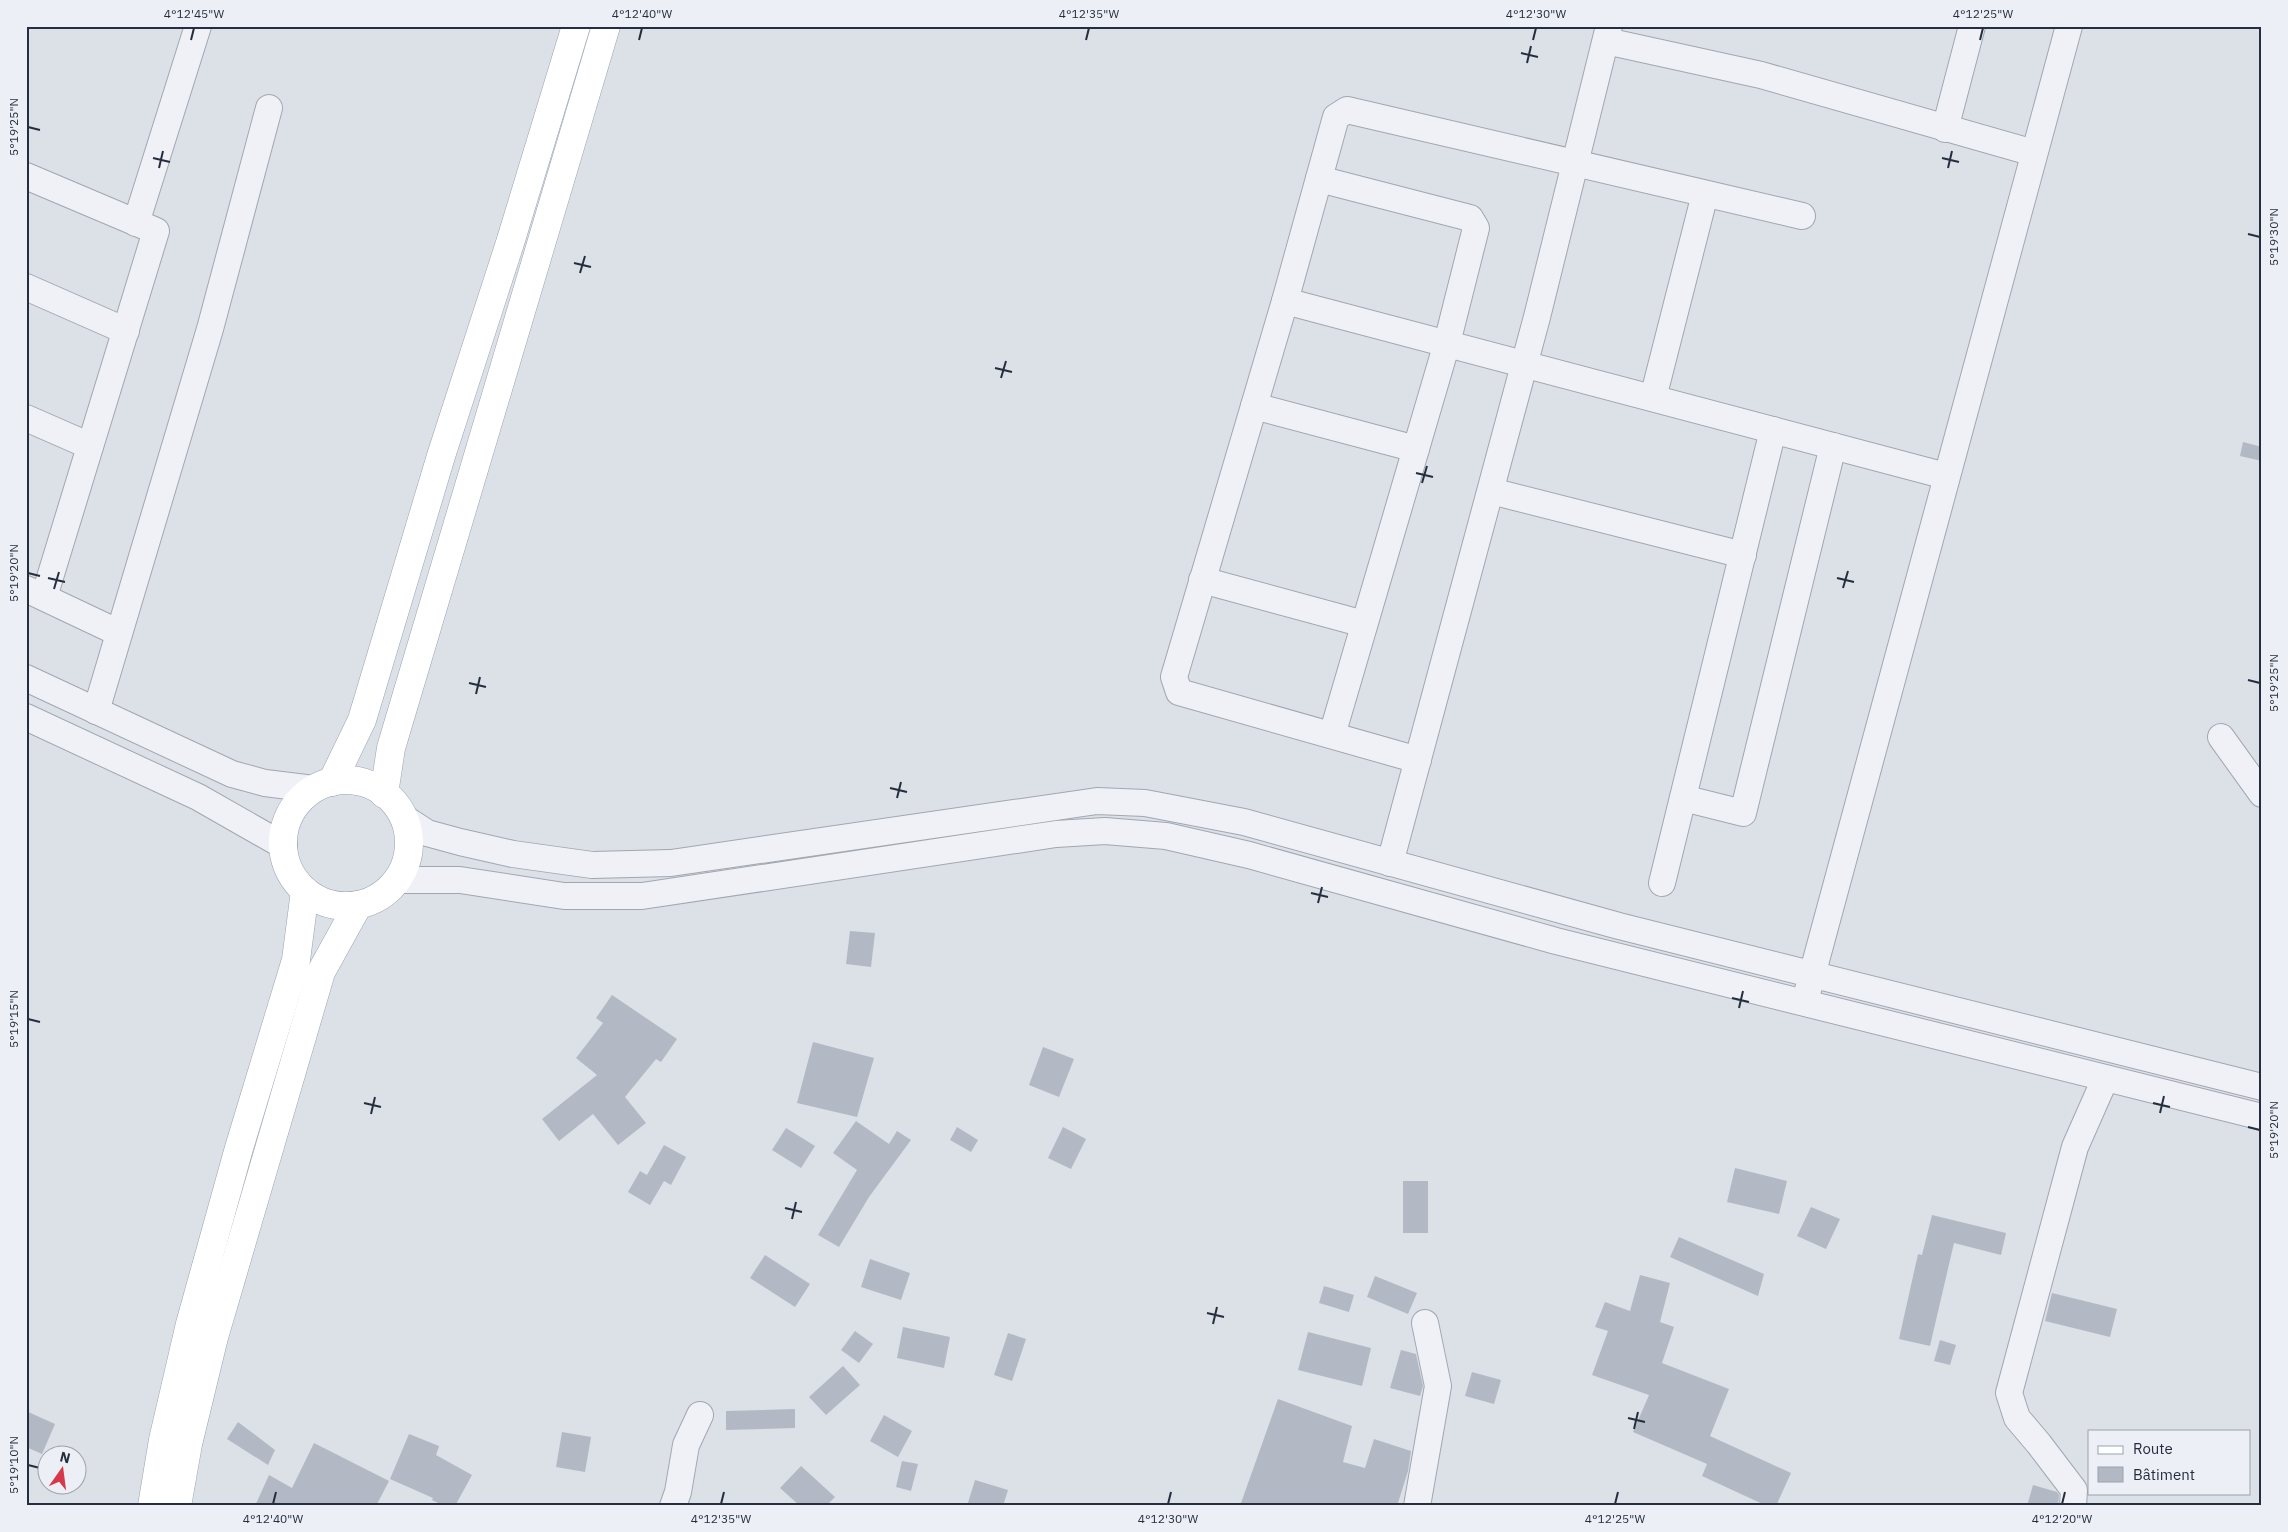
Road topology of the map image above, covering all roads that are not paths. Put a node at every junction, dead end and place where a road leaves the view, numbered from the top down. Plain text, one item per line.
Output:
1 (198, 26) edge
2 (576, 26) edge
3 (606, 26) edge
4 (1972, 26) edge
5 (2069, 26) edge
6 (1608, 33) edge
7 (269, 108) dead end
8 (1945, 129) junction
9 (2034, 153) junction
10 (1575, 164) junction
11 (26, 176) edge
12 (1319, 179) junction
13 (1705, 194) junction
14 (1802, 216) dead end
15 (136, 223) junction
16 (26, 287) edge
17 (1285, 301) junction
18 (126, 331) junction
19 (1448, 343) junction
20 (1524, 363) junction
21 (1653, 398) junction
22 (1254, 406) junction
23 (26, 418) edge
24 (1773, 430) junction
25 (90, 446) junction
26 (1832, 446) junction
27 (1416, 449) junction
28 (1946, 476) junction
29 (1490, 491) junction
30 (1743, 554) junction
31 (1202, 580) junction
32 (35, 593) edge
33 (1364, 624) junction
34 (119, 633) junction
35 (26, 678) edge
36 (96, 711) junction
37 (26, 717) edge
38 (1332, 735) junction
39 (2221, 737) dead end
40 (1418, 760) junction
41 (323, 786) junction
42 (384, 794) junction
43 (2262, 794) edge
44 (1683, 798) junction
45 (404, 818) junction
46 (284, 846) junction
47 (1390, 863) junction
48 (398, 880) junction
49 (1662, 883) dead end
50 (305, 891) junction
51 (358, 905) junction
52 (1812, 974) junction
53 (1805, 1003) junction
54 (2105, 1079) junction
55 (2262, 1087) edge
56 (2262, 1117) edge
57 (1425, 1323) dead end
58 (700, 1415) dead end
59 (152, 1506) edge
60 (177, 1506) edge
61 (673, 1506) edge
62 (1417, 1506) edge
63 (2073, 1506) edge

1 - 15 street
2 - 41 main road
3 - 42 main road
4 - 8 street
5 - 9 street
6 - 8 street
6 - 10 street
7 - 34 street
8 - 9 street
9 - 28 street
10 - 12 street
10 - 13 street
10 - 20 street
11 - 15 street
12 - 17 street
12 - 19 street
13 - 14 street
13 - 21 street
15 - 18 street
16 - 18 street
17 - 19 street
17 - 22 street
18 - 25 street
19 - 20 street
19 - 27 street
20 - 21 street
20 - 29 street
21 - 24 street
22 - 27 street
22 - 31 street
23 - 25 street
24 - 26 street
24 - 30 street
25 - 32 street
26 - 28 street
26 - 44 street
27 - 33 street
28 - 52 street
29 - 30 street
29 - 40 street
30 - 44 street
31 - 33 street
31 - 38 street
32 - 34 street
33 - 38 street
34 - 36 street
35 - 36 street
36 - 41 street
37 - 46 street
38 - 40 street
39 - 43 street
40 - 47 street
41 - 42 main road
41 - 46 main road
42 - 45 main road
44 - 49 street
45 - 47 street
45 - 48 main road
46 - 50 main road
47 - 52 street
48 - 51 main road
48 - 53 street
50 - 51 main road
50 - 59 main road
51 - 60 main road
52 - 53 street
52 - 55 street
53 - 54 street
54 - 56 street
54 - 63 street
57 - 62 street
58 - 61 street

